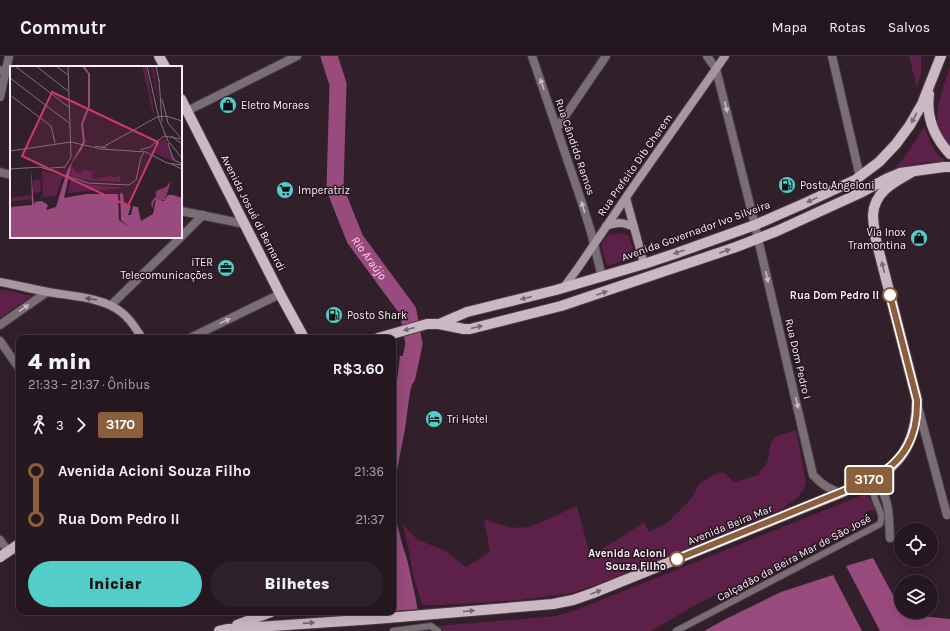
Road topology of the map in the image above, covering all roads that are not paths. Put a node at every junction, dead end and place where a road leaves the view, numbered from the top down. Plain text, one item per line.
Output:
1 (9, 56) edge
2 (159, 56) edge
3 (297, 56) edge
4 (606, 56) edge
5 (707, 56) edge
6 (725, 56) edge
7 (832, 56) edge
8 (941, 56) edge
9 (533, 58) edge
10 (164, 66) edge
11 (716, 69) junction
12 (6, 72) edge
13 (931, 82) junction
14 (0, 97) edge
15 (184, 111) edge
16 (557, 128) junction
17 (950, 154) edge
18 (950, 167) edge
19 (914, 171) junction
20 (0, 172) edge
21 (10, 175) edge
22 (860, 177) junction
23 (626, 198) junction
24 (182, 211) edge
25 (202, 216) junction
26 (245, 224) junction
27 (755, 225) junction
28 (606, 226) junction
29 (634, 227) junction
30 (182, 236) edge
31 (180, 238) edge
32 (758, 239) junction
33 (594, 245) junction
34 (644, 264) junction
35 (602, 277) junction
36 (647, 277) junction
37 (0, 282) edge
38 (564, 287) junction
39 (47, 292) junction
40 (280, 294) junction
41 (111, 305) junction
42 (439, 324) junction
43 (0, 325) edge
44 (140, 335) edge
45 (196, 335) edge
46 (302, 335) edge
47 (388, 335) edge
48 (0, 341) edge
49 (16, 364) edge
50 (917, 400) junction
51 (915, 428) junction
52 (926, 436) junction
53 (871, 480) junction
54 (840, 493) junction
55 (947, 515) dead end
56 (890, 538) dead end
57 (0, 540) edge
58 (16, 546) edge
59 (4, 554) edge
60 (263, 615) edge
61 (224, 630) edge
62 (393, 631) edge
63 (438, 631) edge
64 (676, 631) edge

1 - 12 street
2 - 10 main road
3 - 15 street
4 - 16 street
5 - 11 street, Rua Dom Pedro I
6 - 11 main road, Rua Prefeito Dib Cherem
7 - 22 street
8 - 13 main road, Avenida Governador Ivo Silveira
16 -> 9 street, Rua Cândido Ramos
11 - 23 main road, Rua Prefeito Dib Cherem
11 -> 27 street, Rua Dom Pedro I
12 - 14 street
13 - 17 main road
13 -> 22 main road, Avenida Governador Ivo Silveira
15 - 26 main road, Avenida Josué di Bernardi
33 -> 16 street, Rua Cândido Ramos
18 - 19 main road, Avenida Governador Ivo Silveira
19 - 32 main road, Avenida Governador Ivo Silveira
50 -> 19 main road
20 - 21 street
22 -> 27 main road, Avenida Governador Ivo Silveira
23 - 28 main road, Rua Prefeito Dib Cherem
23 - 29 main road
24 - 25 street
25 - 26 street
25 - 30 street
26 - 40 main road, Avenida Josué di Bernardi
27 - 32 street, Rua Dom Pedro I
27 -> 34 main road, Avenida Governador Ivo Silveira
28 - 29 main road
28 - 33 main road, Rua Prefeito Dib Cherem
29 - 34 main road
31 - 41 street
36 -> 32 main road, Avenida Governador Ivo Silveira
32 -> 54 street, Rua Dom Pedro I
33 - 35 street, Rua Cândido Ramos
33 - 38 main road, Rua Prefeito Dib Cherem
34 - 35 main road, Avenida Governador Ivo Silveira
34 - 36 main road
35 - 38 main road, Avenida Governador Ivo Silveira
42 -> 36 main road, Avenida Governador Ivo Silveira
37 - 39 main road
38 -> 42 main road, Avenida Governador Ivo Silveira
41 -> 39 main road
43 -> 39 street
45 -> 40 street
40 - 46 main road, Avenida Josué di Bernardi
41 - 44 main road
42 -> 47 main road, Avenida Governador Ivo Silveira
48 - 49 street
50 - 51 main road, Avenida Beira Mar
50 - 52 street
51 - 52 street
51 - 53 main road, Avenida Beira Mar
52 - 55 street
53 - 54 main road, Avenida Beira Mar
53 - 56 street
53 - 64 street, Calçadão da Beira Mar de São José
61 -> 54 main road, Avenida Beira Mar
57 - 59 street
58 - 59 main road
60 - 61 main road
62 - 63 street

